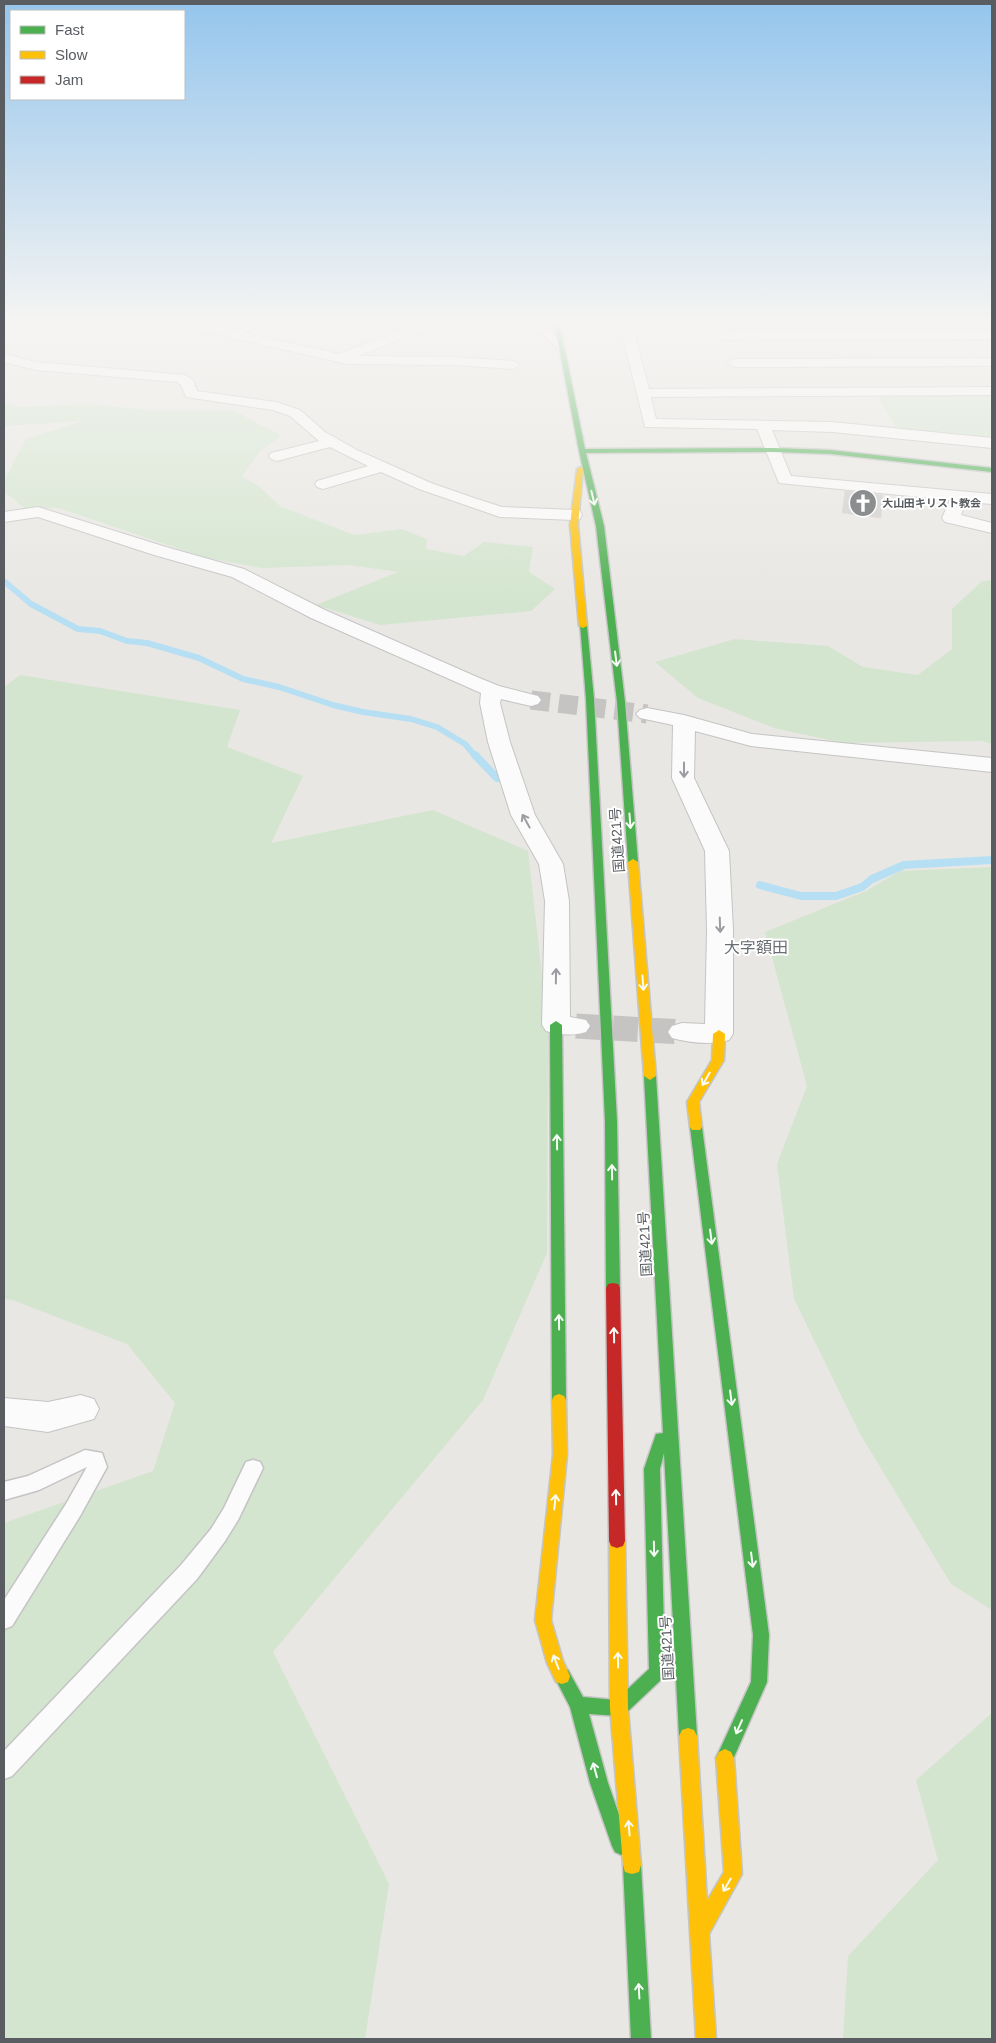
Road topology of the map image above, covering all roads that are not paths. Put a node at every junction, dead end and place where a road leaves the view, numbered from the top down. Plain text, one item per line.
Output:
1 (298, 416) edge
2 (575, 416) edge
3 (648, 416) edge
4 (763, 424) junction
5 (331, 442) junction
6 (992, 443) edge
7 (582, 450) junction
8 (773, 450) junction
9 (277, 456) dead end
10 (382, 467) junction
11 (992, 470) edge
12 (323, 484) dead end
13 (960, 495) junction
14 (992, 499) edge
15 (574, 515) junction
16 (4, 518) edge
17 (992, 528) edge
18 (492, 690) junction
19 (531, 700) tunnel mouth
20 (647, 714) tunnel mouth
21 (684, 721) junction
22 (992, 765) edge
23 (566, 1026) joint
24 (682, 1032) tunnel mouth
25 (719, 1034) junction
26 (81, 1409) dead end
27 (4, 1412) edge
28 (668, 1415) junction
29 (253, 1468) dead end
30 (4, 1491) edge
31 (4, 1619) edge
32 (578, 1705) junction
33 (619, 1708) junction
34 (4, 1768) edge
35 (634, 1883) junction
36 (699, 1934) junction
37 (641, 2039) edge
38 (706, 2039) edge

1 - 5 street
2 - 7 main road, 国道421号
3 - 4 street
4 - 6 street
4 - 8 street
5 - 9 street
5 - 10 street
7 - 8 main road
7 - 15 main road, 国道421号
7 -> 28 main road, 国道421号
8 - 11 main road
8 - 13 street
10 - 12 street
10 - 15 street
13 - 14 street
13 - 17 street
33 -> 15 main road, 国道421号
16 - 18 street
18 - 19 street
23 -> 18 street
20 - 21 street
21 - 22 street
21 -> 25 street
32 -> 23 main road
24 - 25 street
25 -> 36 main road
26 - 27 street
28 -> 33 main road
28 - 36 main road, 国道421号
29 - 34 lane
30 - 31 lane
32 - 33 main road
35 -> 32 main road
35 -> 33 main road, 国道421号
37 -> 35 main road, 国道421号
36 - 38 main road, 国道421号

